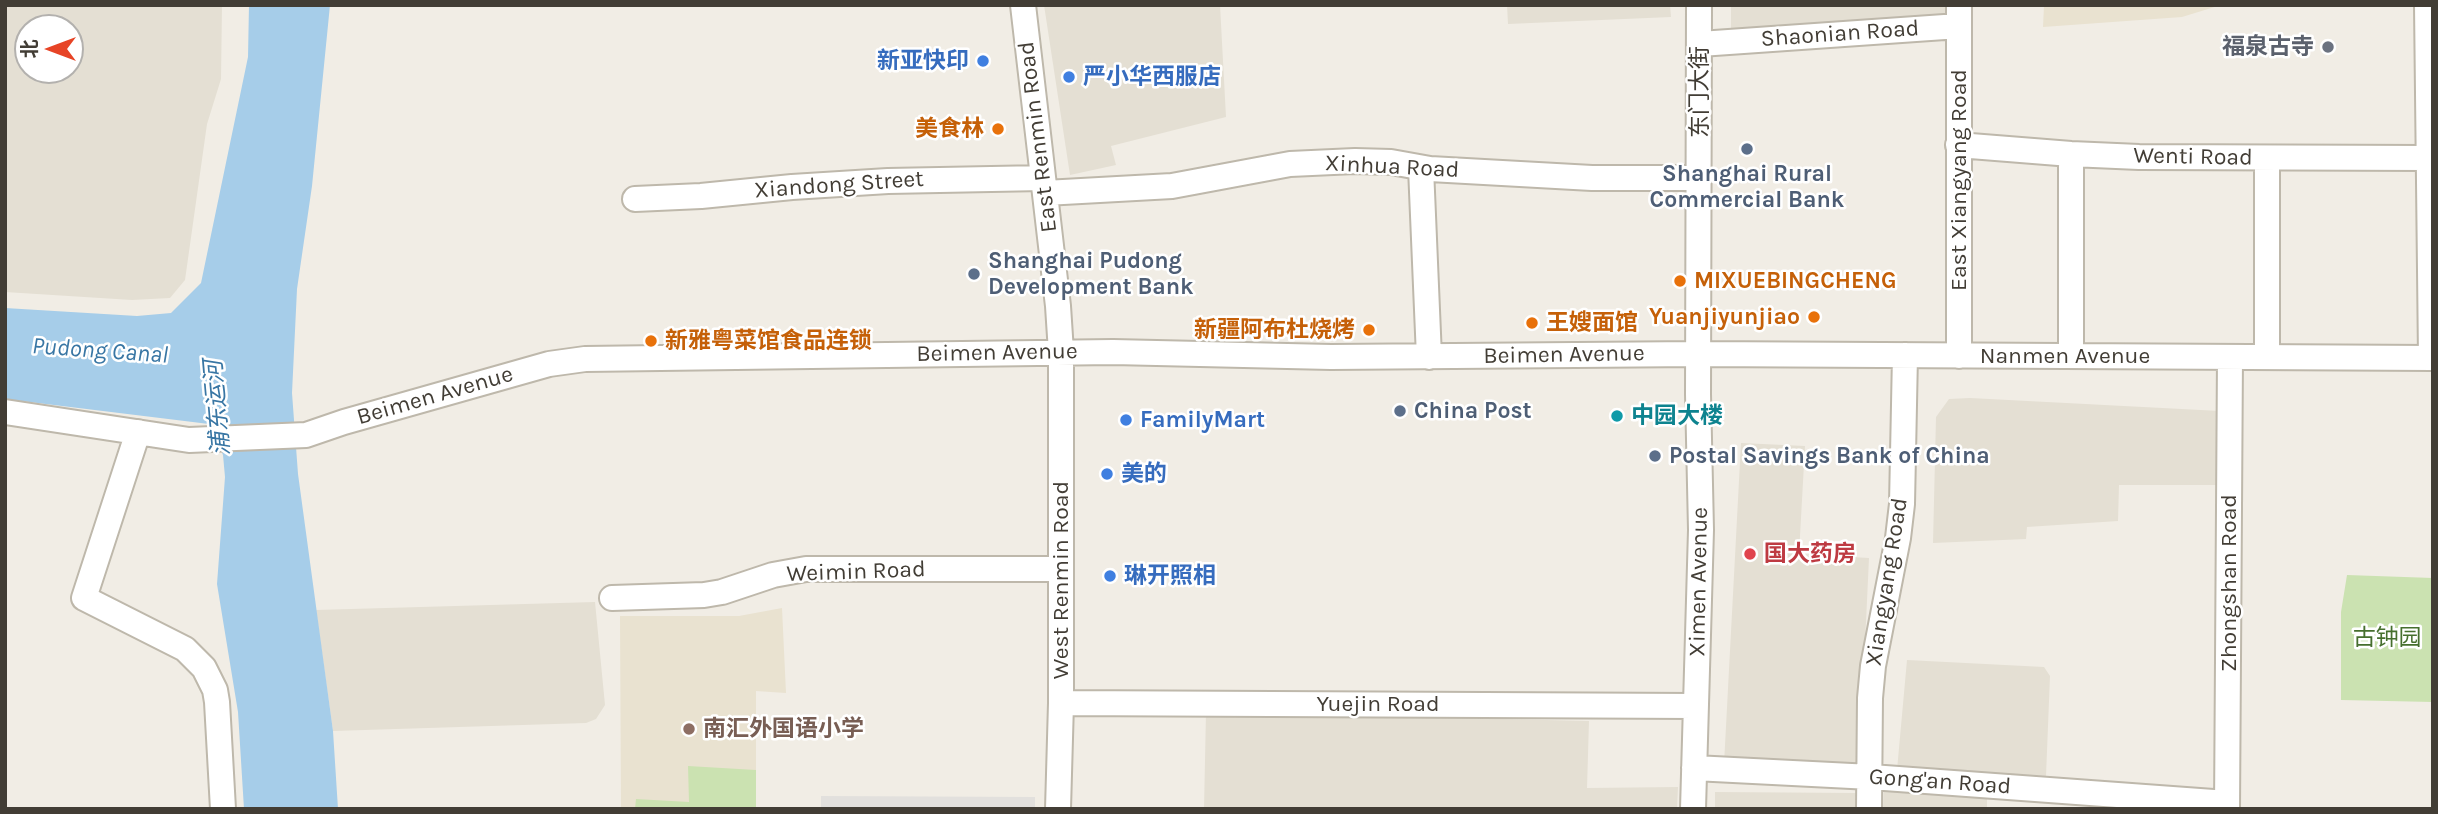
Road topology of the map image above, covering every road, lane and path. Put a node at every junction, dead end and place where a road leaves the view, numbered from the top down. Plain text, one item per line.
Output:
1 (1023, 5) edge
2 (1699, 5) edge
3 (2427, 5) edge
4 (1959, 16) edge
5 (1700, 44) junction
6 (1958, 145) junction
7 (2071, 154) junction
8 (2267, 158) junction
9 (2428, 158) junction
10 (1421, 168) junction
11 (1699, 178) junction
12 (1044, 186) junction
13 (635, 199) dead end
14 (1061, 352) junction
15 (1698, 354) junction
16 (1905, 355) junction
17 (1959, 356) junction
18 (2071, 356) junction
19 (1429, 357) junction
20 (2230, 357) junction
21 (2267, 357) junction
22 (2432, 358) edge
23 (5, 412) edge
24 (138, 432) junction
25 (1061, 569) junction
26 (612, 598) dead end
27 (1061, 703) junction
28 (1695, 706) junction
29 (1694, 768) junction
30 (1871, 777) junction
31 (2227, 806) edge
32 (223, 809) edge
33 (1058, 809) edge
34 (1693, 809) edge
35 (1870, 809) edge

1 - 12 street, East Renmin Road
2 - 5 street, 东门大街
3 - 9 street
4 - 5 street, Shaonian Road
4 - 6 street, East Xiangyang Road
5 - 11 street, 东门大街
6 - 7 street, Wenti Road
6 - 17 street, East Xiangyang Road
7 - 8 street, Wenti Road
7 - 18 street
8 - 9 street, Wenti Road
8 - 21 street
9 - 22 street
10 - 11 street, Xinhua Road
10 - 12 street, Xinhua Road
10 - 19 street
11 - 15 street, 东门大街
12 - 13 street, Xiandong Street
12 - 14 street, East Renmin Road
14 - 19 street, Beimen Avenue
14 - 24 street, Beimen Avenue
14 - 25 street, West Renmin Road
15 - 16 street, Nanmen Avenue
15 - 19 street, Beimen Avenue
15 - 28 street, Ximen Avenue
16 - 17 street, Nanmen Avenue
16 - 30 street, Xiangyang Road
17 - 18 street, Nanmen Avenue
18 - 20 street, Nanmen Avenue
20 - 21 street, Nanmen Avenue
20 - 31 street, Zhongshan Road
21 - 22 street, Nanmen Avenue
23 - 24 street, Beimen Avenue
24 - 32 street
25 - 26 street, Weimin Road
25 - 27 street, West Renmin Road
27 - 28 street, Yuejin Road
27 - 33 street, West Renmin Road
28 - 29 street, Ximen Avenue
29 - 30 street, Gong'an Road
29 - 34 street, Ximen Avenue
30 - 31 street, Gong'an Road
30 - 35 street, Xiangyang Road

